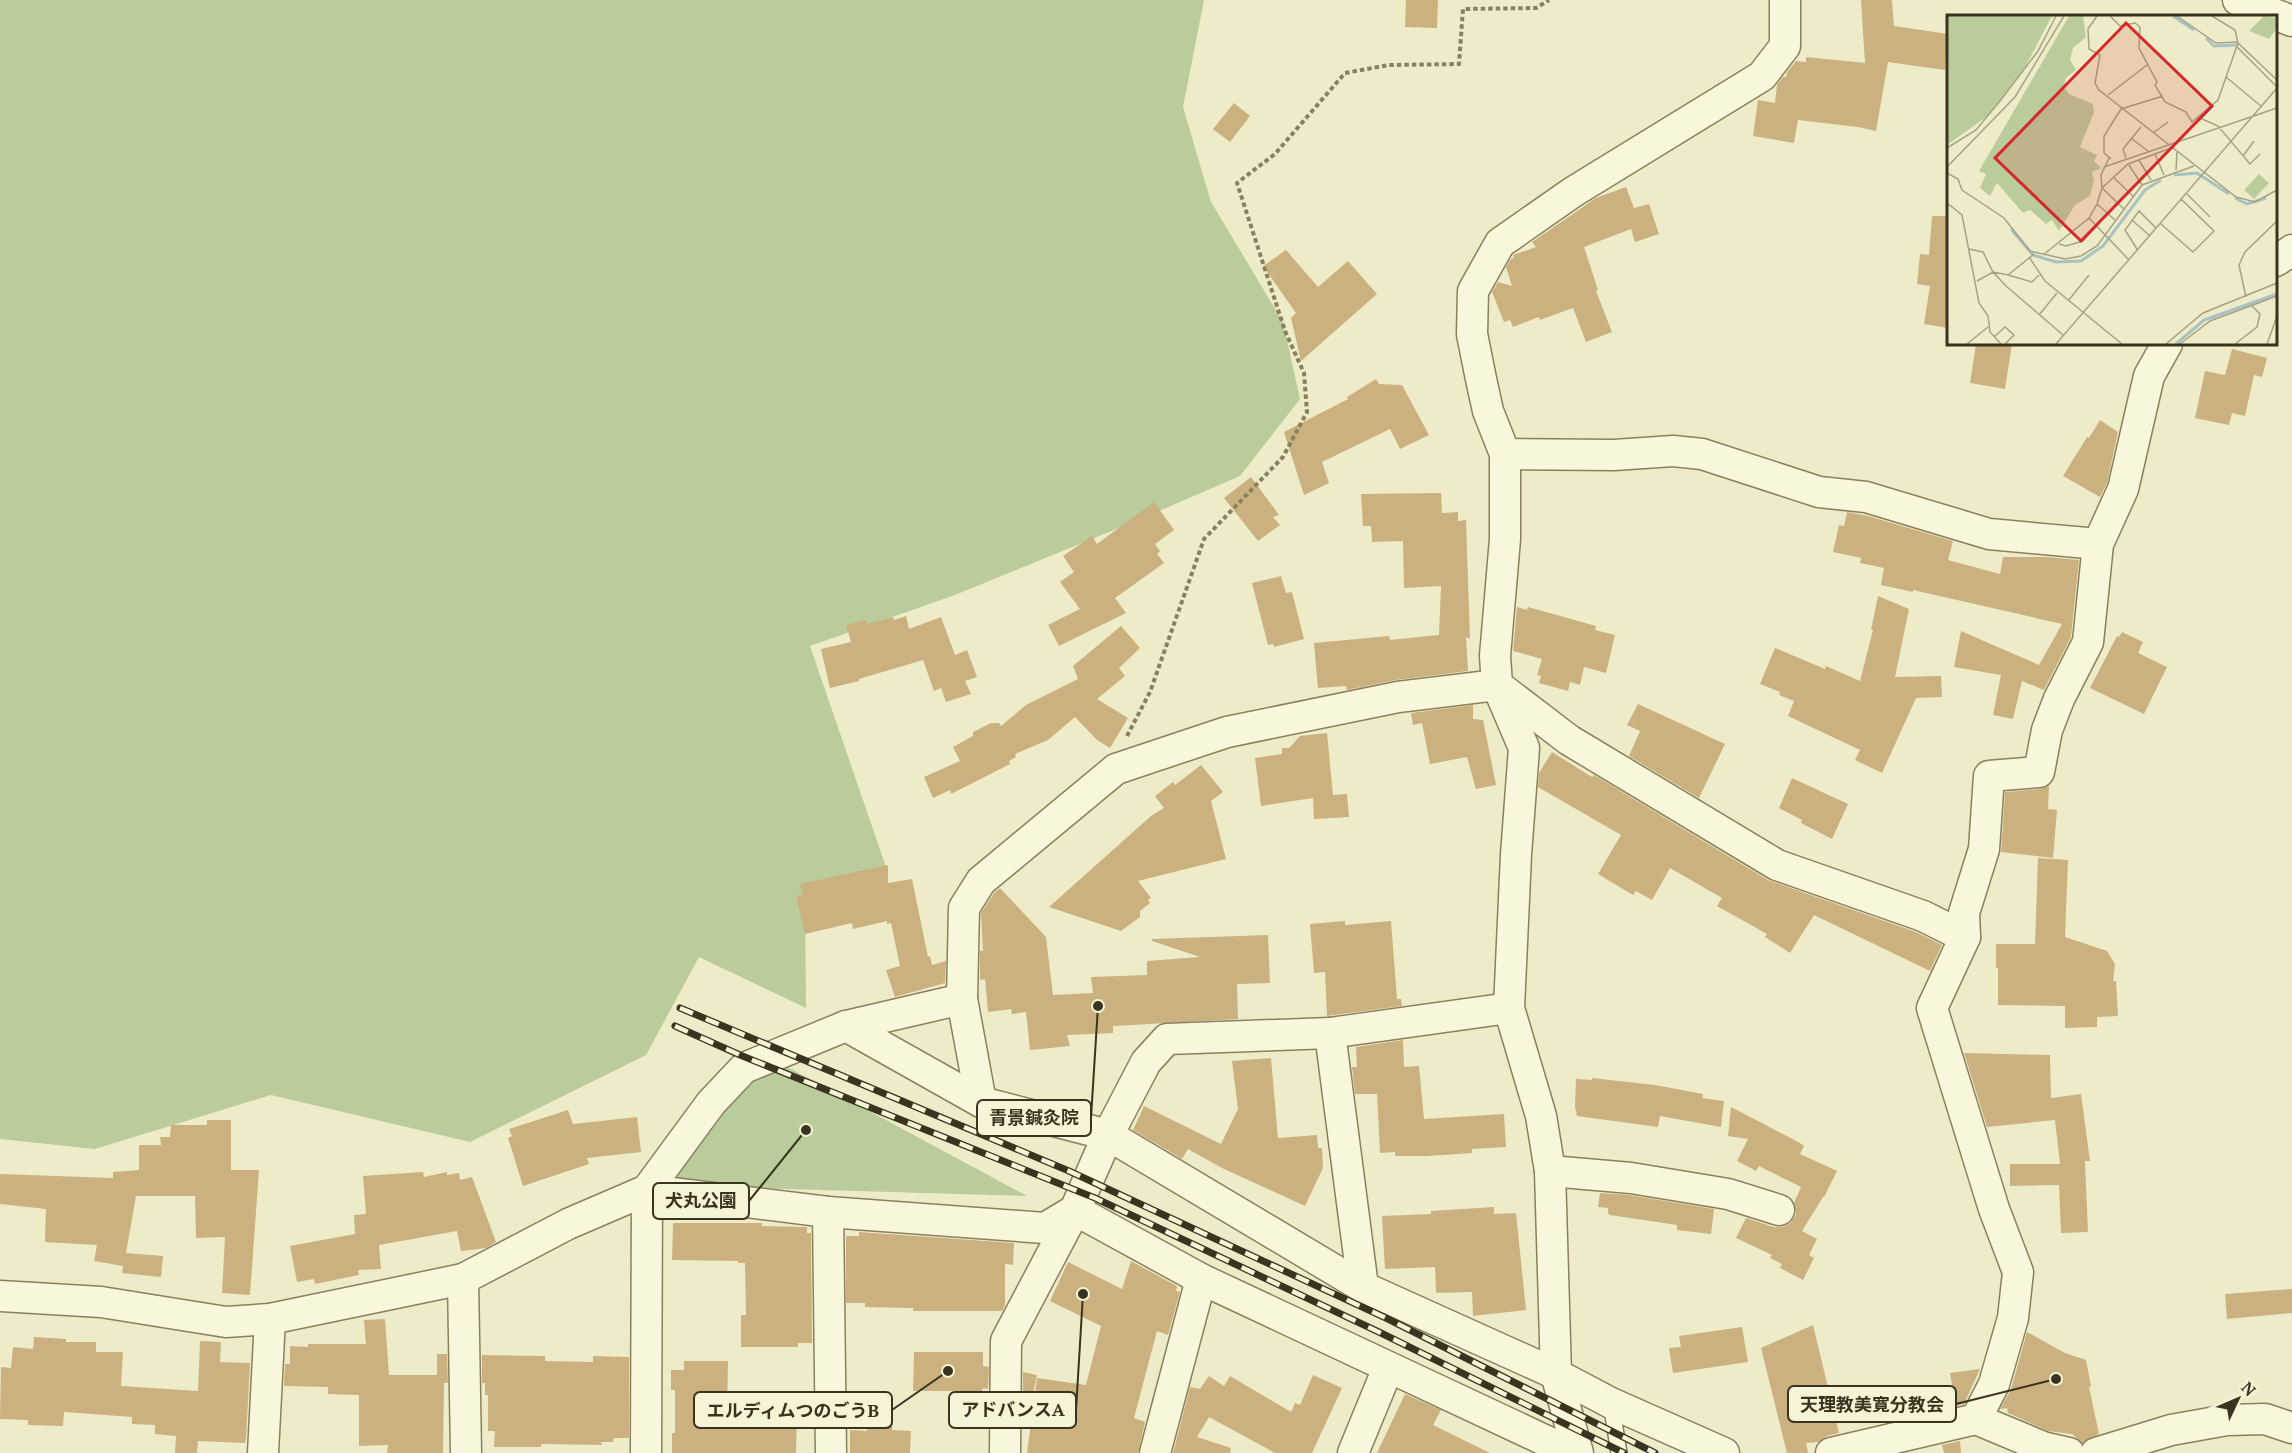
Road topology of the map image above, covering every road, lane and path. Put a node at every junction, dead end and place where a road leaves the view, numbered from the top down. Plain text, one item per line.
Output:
1 (1549, 0) edge
2 (1785, 0) edge
3 (2238, 0) edge
4 (2277, 15) edge
5 (2277, 15) edge
6 (2292, 21) edge
7 (2292, 250) edge
8 (2277, 260) edge
9 (2166, 345) edge
10 (1505, 454) junction
11 (2098, 544) junction
12 (1497, 685) junction
13 (1124, 742) dead end
14 (1965, 937) junction
15 (962, 999) junction
16 (1509, 1008) junction
17 (846, 1026) junction
18 (1330, 1033) junction
19 (981, 1102) junction
20 (1108, 1135) junction
21 (1550, 1171) junction
22 (647, 1190) junction
23 (1779, 1209) dead end
24 (1075, 1210) junction
25 (828, 1212) junction
26 (463, 1279) junction
27 (1201, 1279) junction
28 (1363, 1287) junction
29 (0, 1296) edge
30 (270, 1319) junction
31 (1388, 1368) junction
32 (1556, 1374) junction
33 (1611, 1403) junction
34 (1976, 1419) junction
35 (2292, 1428) edge
36 (263, 1453) edge
37 (466, 1453) edge
38 (646, 1453) edge
39 (831, 1453) edge
40 (1005, 1453) edge
41 (1155, 1453) edge
42 (1353, 1453) edge
43 (1572, 1453) edge
44 (1578, 1453) edge
45 (1619, 1453) edge
46 (1724, 1453) edge
47 (1831, 1453) edge
48 (2069, 1453) edge
49 (2096, 1453) edge

1 - 13 path
2 - 10 street
3 - 5 street
4 - 6 street
7 - 8 street
9 - 11 street
10 - 11 street
10 - 12 street
11 - 14 street
12 - 14 street
12 - 15 street
12 - 16 street
14 - 34 street
15 - 17 street
15 - 19 street
16 - 18 street
16 - 21 street
17 - 19 street
17 - 22 street
18 - 20 street
18 - 28 street
19 - 20 street
20 - 24 street
20 - 28 street
21 - 23 street
21 - 32 street
22 - 25 street
22 - 26 street
22 - 38 street
24 - 25 street
24 - 27 street
24 - 40 street
25 - 39 street
26 - 30 street
26 - 37 street
27 - 31 street
27 - 41 street
28 - 32 street
29 - 30 street
30 - 36 street
31 - 42 street
31 - 43 street
32 - 33 street
32 - 44 street
33 - 45 lane
33 - 46 street
34 - 47 street
34 - 48 street
35 - 49 street

